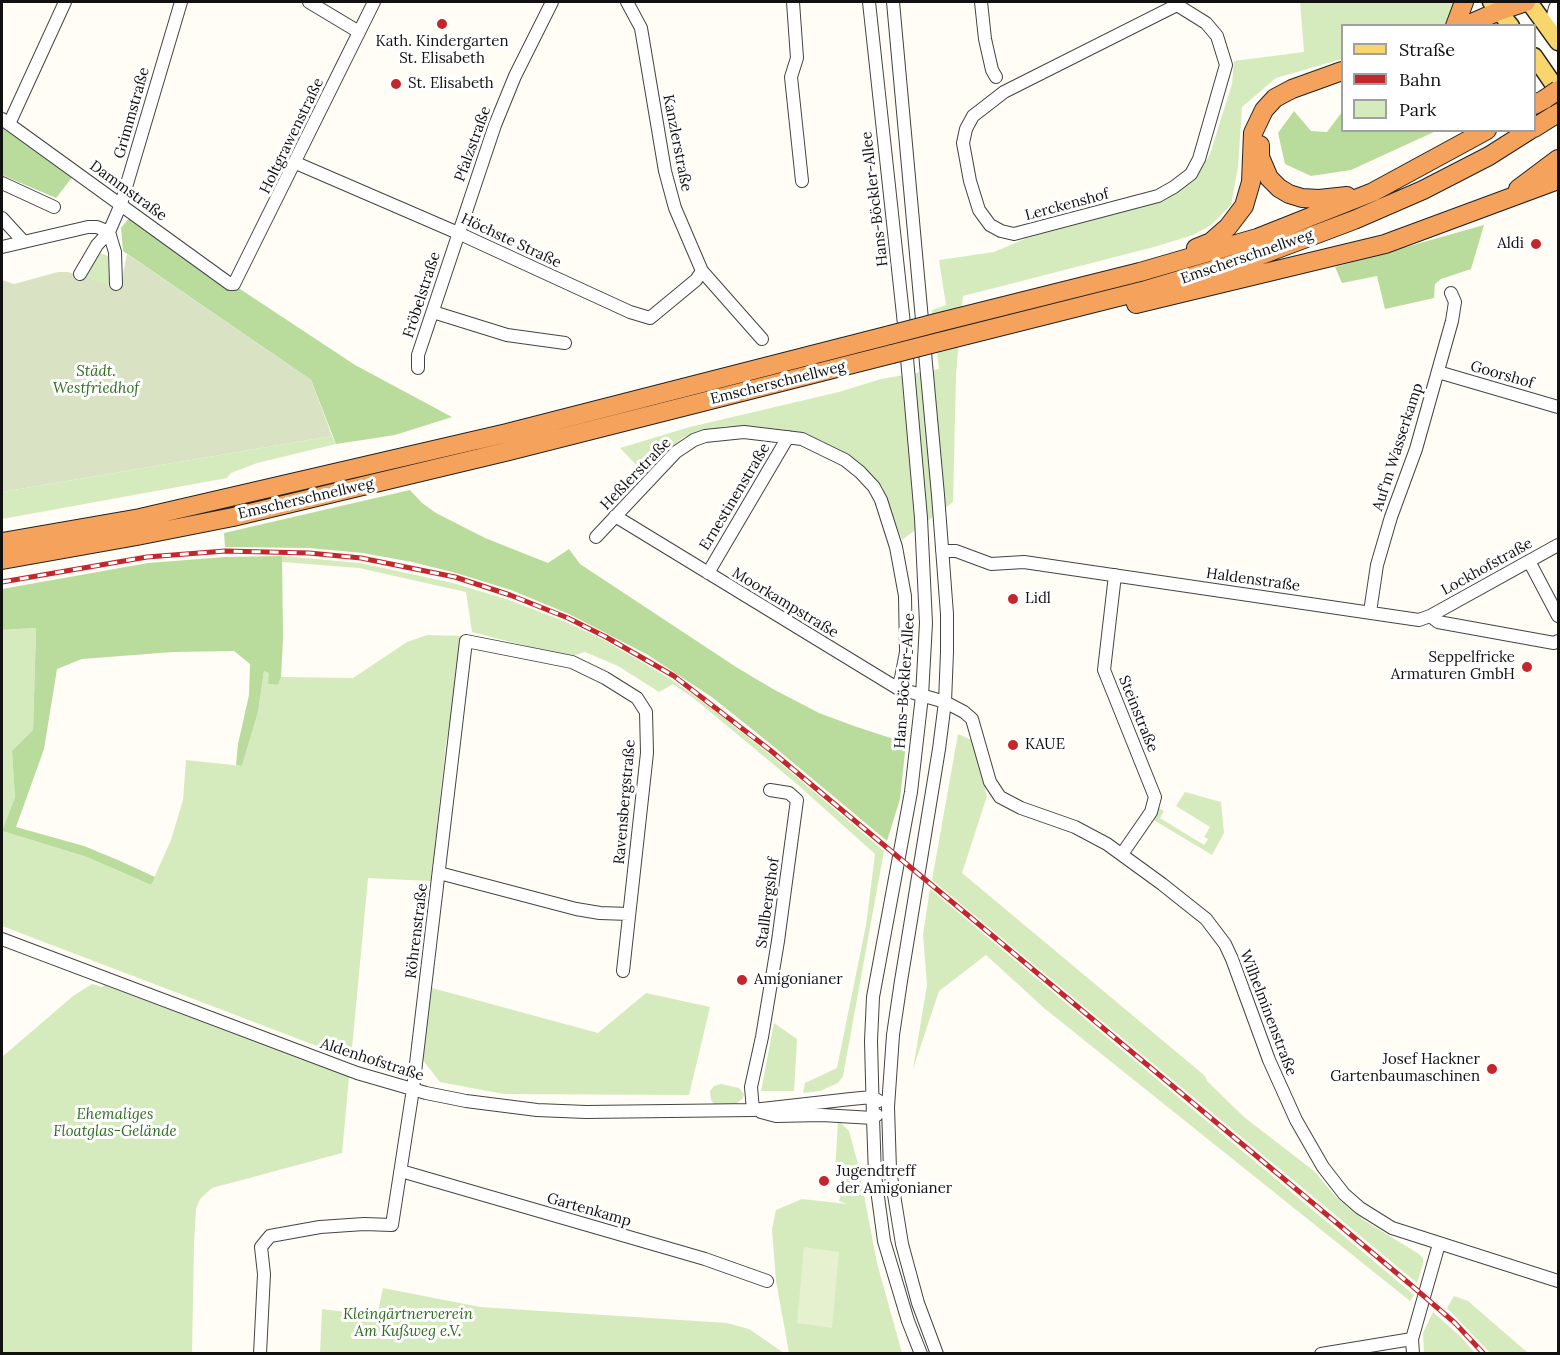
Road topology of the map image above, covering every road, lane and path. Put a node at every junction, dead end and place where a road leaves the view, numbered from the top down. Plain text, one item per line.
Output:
1 (65, 2) edge
2 (181, 2) edge
3 (309, 2) edge
4 (374, 2) edge
5 (552, 2) edge
6 (627, 2) edge
7 (793, 2) edge
8 (869, 2) edge
9 (893, 2) edge
10 (981, 2) edge
11 (1464, 2) edge
12 (1527, 2) edge
13 (1558, 2) edge
14 (1177, 3) edge
15 (1500, 16) edge
16 (1456, 24) edge
17 (1472, 24) edge
18 (359, 32) junction
19 (1557, 39) edge
20 (1536, 61) edge
21 (1341, 71) edge
22 (996, 77) dead end
23 (1341, 82) edge
24 (1549, 97) edge
25 (1558, 114) edge
26 (5, 121) edge
27 (1536, 127) edge
28 (1483, 132) edge
29 (1527, 132) edge
30 (1558, 159) edge
31 (296, 163) junction
32 (1558, 180) edge
33 (802, 181) dead end
34 (2, 183) edge
35 (1373, 192) junction
36 (1507, 197) junction
37 (121, 204) junction
38 (54, 207) dead end
39 (2, 218) edge
40 (109, 232) junction
41 (458, 232) junction
42 (22, 241) junction
43 (2, 247) edge
44 (702, 272) junction
45 (1140, 273) junction
46 (80, 274) dead end
47 (237, 283) joint
48 (116, 284) dead end
49 (1451, 293) dead end
50 (1075, 308) junction
51 (433, 312) junction
52 (762, 339) dead end
53 (565, 343) dead end
54 (418, 368) dead end
55 (1438, 372) junction
56 (1558, 407) edge
57 (788, 437) junction
58 (615, 516) junction
59 (596, 537) dead end
60 (2, 542) edge
61 (1558, 545) edge
62 (942, 551) junction
63 (2, 560) edge
64 (1529, 561) junction
65 (708, 573) junction
66 (1115, 575) junction
67 (1370, 612) junction
68 (1430, 616) junction
69 (1558, 616) edge
70 (466, 641) joint
71 (1558, 641) edge
72 (897, 688) junction
73 (922, 696) junction
74 (945, 702) junction
75 (770, 790) dead end
76 (1122, 854) junction
77 (439, 873) junction
78 (628, 914) junction
79 (2, 939) edge
80 (623, 971) dead end
81 (412, 1089) junction
82 (872, 1097) junction
83 (888, 1107) junction
84 (753, 1110) junction
85 (873, 1118) junction
86 (401, 1171) junction
87 (1439, 1244) junction
88 (767, 1281) dead end
89 (1558, 1281) edge
90 (1412, 1339) junction
91 (260, 1353) edge
92 (921, 1353) edge
93 (937, 1353) edge
94 (1322, 1353) edge
95 (1413, 1353) edge

1 - 26 street
2 - 37 street, Grimmstraße
3 - 18 street
4 - 18 street, Holtgrawenstraße
5 - 41 street, Pfalzstraße
6 - 44 street, Kanzlerstraße
7 - 33 street
8 - 73 street, Hans-Böckler-Allee
9 - 62 street
10 - 22 street
11 - 16 highway
12 - 15 highway
12 - 19 main road
13 - 19 street
14 - 14 street, Lerckenshof
15 - 17 highway
18 - 31 street, Holtgrawenstraße
20 - 24 main road
21 - 45 highway
23 - 35 highway
25 - 27 highway
26 - 37 street, Dammstraße
28 - 35 highway, Emscherschnellweg
29 - 50 highway, Emscherschnellweg
30 - 36 highway
31 - 41 street, Höchste Straße
31 - 47 street, Holtgrawenstraße
32 - 36 highway
34 - 38 street
35 - 45 highway, Emscherschnellweg
36 - 50 highway
37 - 40 street, Grimmstraße
37 - 47 street, Dammstraße
39 - 42 street
40 - 42 street
40 - 46 street, Grimmstraße
40 - 48 street
41 - 44 street, Höchste Straße
41 - 51 street, Fröbelstraße
42 - 43 street
44 - 52 street, Kanzlerstraße
45 - 60 highway, Emscherschnellweg, bridge
49 - 55 street, Auf'm Wasserkamp
50 - 63 highway, Emscherschnellweg, bridge
51 - 53 street
51 - 54 street, Fröbelstraße
55 - 56 street, Goorshof
55 - 67 street, Auf'm Wasserkamp
57 - 58 street, Heßlerstraße
57 - 65 street, Ernestinenstraße
57 - 72 street, Heßlerstraße
58 - 59 street, Heßlerstraße
58 - 65 street, Moorkampstraße
61 - 64 street, Lockhofstraße
62 - 66 street, Haldenstraße
62 - 74 street
64 - 68 street, Lockhofstraße
64 - 69 street
65 - 72 street, Moorkampstraße
66 - 67 street, Haldenstraße
66 - 76 street, Steinstraße
67 - 68 street, Haldenstraße
68 - 71 street, Haldenstraße
70 - 77 street, Röhrenstraße
70 - 78 street, Ravensbergstraße
72 - 73 street, Moorkampstraße
73 - 74 street, Moorkampstraße
73 - 82 street, Hans-Böckler-Allee
74 - 76 street, Wilhelminenstraße
74 - 83 street
75 - 84 street, Stallbergshof
76 - 87 street, Wilhelminenstraße
77 - 78 street
77 - 81 street, Röhrenstraße
78 - 80 street, Ravensbergstraße
79 - 81 street, Aldenhofstraße
81 - 84 street, Aldenhofstraße
81 - 86 street, Röhrenstraße
82 - 83 street
82 - 84 street, Aldenhofstraße
82 - 85 street, Hans-Böckler-Allee
83 - 85 street
83 - 93 street
84 - 85 street, Aldenhofstraße
85 - 92 street, Hans-Böckler-Allee
86 - 88 street, Gartenkamp
86 - 91 street, Röhrenstraße
87 - 89 street, Wilhelminenstraße
87 - 90 street
90 - 94 street
90 - 95 street

